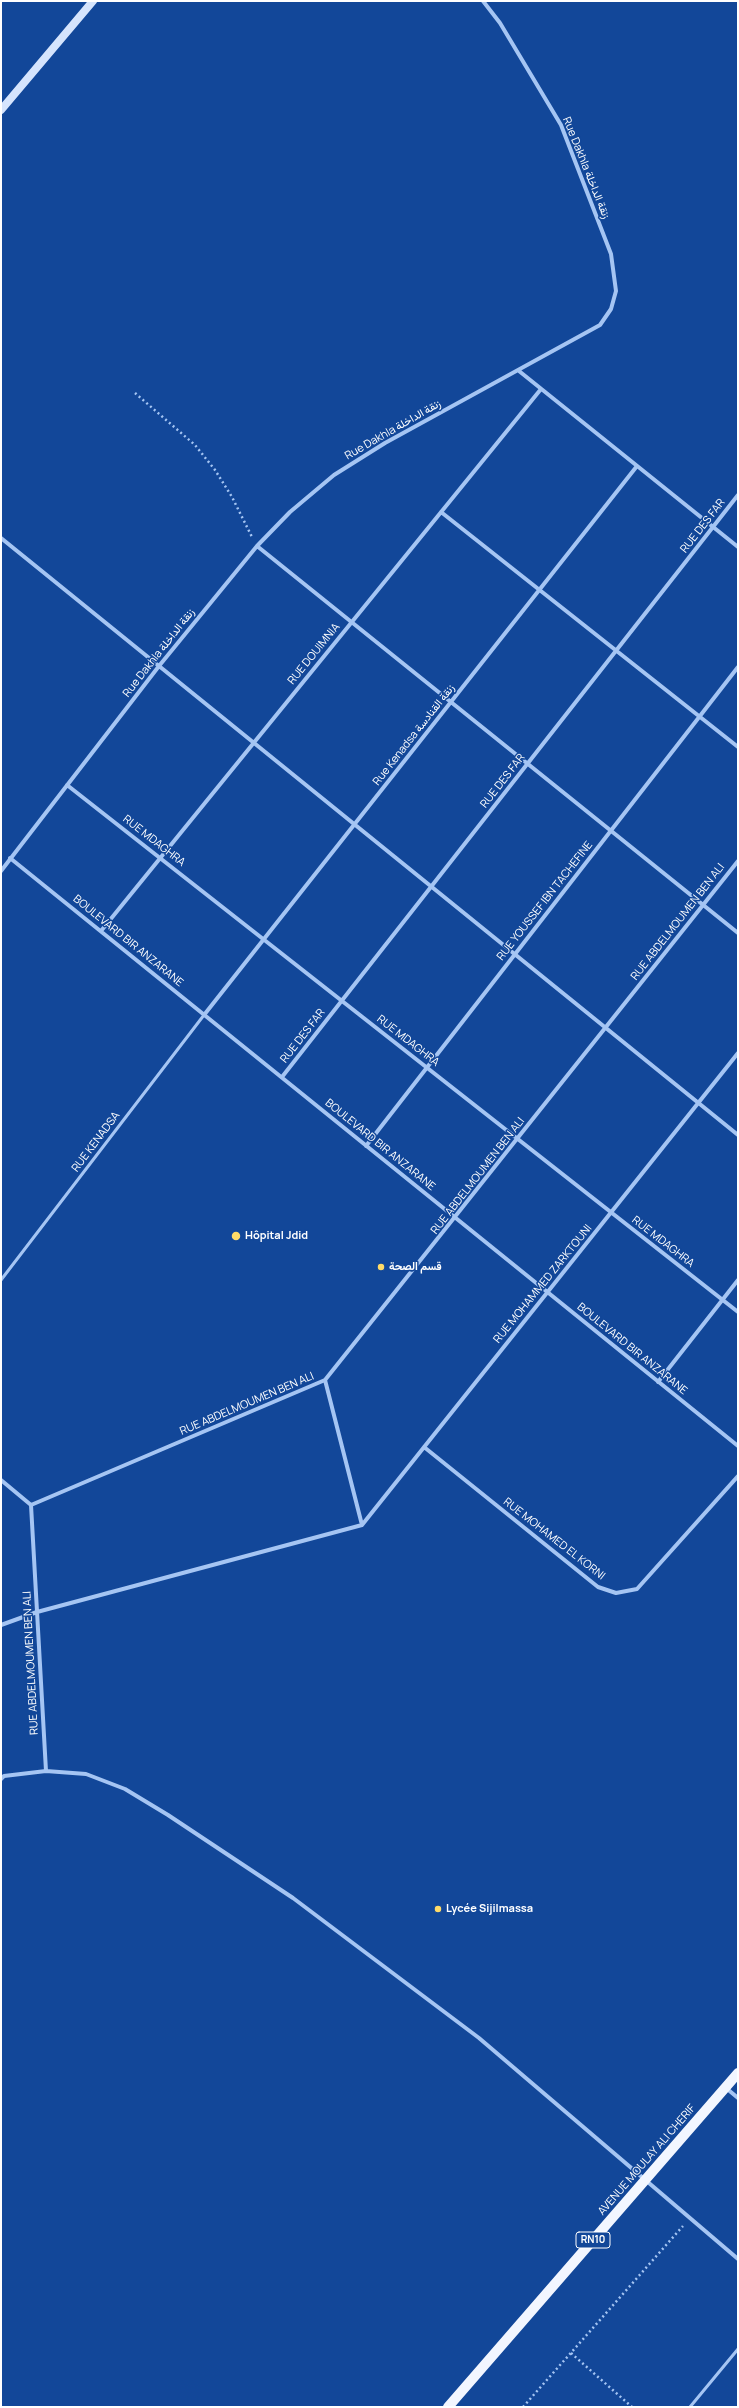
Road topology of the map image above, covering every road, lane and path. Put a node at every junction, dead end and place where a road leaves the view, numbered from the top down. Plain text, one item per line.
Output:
1 (93, 1) edge
2 (482, 1) edge
3 (1, 110) edge
4 (519, 371) junction
5 (541, 389) junction
6 (135, 392) dead end
7 (637, 466) junction
8 (738, 495) edge
9 (441, 512) junction
10 (713, 527) junction
11 (1, 538) edge
12 (256, 546) junction
13 (738, 547) edge
14 (539, 590) junction
15 (351, 622) junction
16 (616, 651) junction
17 (159, 666) junction
18 (738, 667) edge
19 (451, 702) junction
20 (700, 717) junction
21 (254, 742) junction
22 (738, 747) edge
23 (527, 764) junction
24 (67, 785) junction
25 (354, 824) junction
26 (611, 831) junction
27 (10, 858) junction
28 (160, 858) junction
29 (738, 861) edge
30 (1, 870) edge
31 (431, 886) junction
32 (703, 905) junction
33 (101, 931) junction
34 (738, 933) edge
35 (264, 940) junction
36 (515, 954) junction
37 (342, 1001) junction
38 (204, 1014) junction
39 (606, 1028) junction
40 (738, 1054) edge
41 (427, 1068) junction
42 (282, 1077) junction
43 (699, 1103) junction
44 (738, 1135) edge
45 (518, 1139) junction
46 (366, 1146) junction
47 (611, 1212) junction
48 (456, 1218) junction
49 (1, 1280) edge
50 (738, 1280) edge
51 (548, 1292) junction
52 (722, 1300) junction
53 (738, 1312) edge
54 (326, 1380) junction
55 (658, 1382) junction
56 (738, 1446) edge
57 (424, 1447) junction
58 (738, 1476) edge
59 (1, 1480) edge
60 (31, 1504) junction
61 (362, 1525) junction
62 (37, 1612) junction
63 (1, 1625) edge
64 (46, 1771) junction
65 (2, 1777) edge
66 (738, 2073) edge
67 (725, 2087) junction
68 (738, 2098) edge
69 (646, 2179) junction
70 (690, 2217) junction
71 (738, 2259) edge
72 (738, 2349) edge
73 (571, 2353) junction
74 (448, 2407) edge
75 (523, 2407) edge
76 (632, 2407) edge
77 (690, 2407) edge

1 - 3 street
2 - 4 street, Rue Dakhla زنقة الداخلة
4 - 5 street
4 - 12 street, Rue Dakhla زنقة الداخلة
5 - 7 street
5 - 9 street, RUE DOUIMNIA
6 - 12 path
7 - 10 street
7 - 14 street, Rue Kenadsa زنقة القنادسة
8 - 10 street, RUE DES FAR
9 - 14 street
9 - 15 street, RUE DOUIMNIA
10 - 13 street
10 - 16 street, RUE DES FAR
11 - 17 street
12 - 15 street
12 - 17 street, Rue Dakhla زنقة الداخلة
14 - 16 street
14 - 19 street, Rue Kenadsa زنقة القنادسة
15 - 19 street
15 - 21 street, RUE DOUIMNIA
16 - 20 street
16 - 23 street, RUE DES FAR
17 - 21 street
17 - 24 street, Rue Dakhla زنقة الداخلة
18 - 20 street, RUE YOUSSEF IBN TACHEFINE
19 - 23 street
19 - 25 street, Rue Kenadsa زنقة القنادسة
20 - 22 street
20 - 26 street, RUE YOUSSEF IBN TACHEFINE
21 - 25 street
21 - 28 street, RUE DOUIMNIA
23 - 26 street
23 - 31 street, RUE DES FAR
24 - 27 street, Rue Dakhla زنقة الداخلة
24 - 28 street, RUE MDAGHRA
25 - 31 street
25 - 35 street, Rue Kenadsa زنقة القنادسة
26 - 32 street
26 - 36 street, RUE YOUSSEF IBN TACHEFINE
27 - 30 street, Rue Dakhla زنقة الداخلة
27 - 33 street, BOULEVARD BIR ANZARANE
28 - 33 street, RUE DOUIMNIA
28 - 35 street, RUE MDAGHRA
29 - 32 street, RUE ABDELMOUMEN BEN ALI
31 - 36 street
31 - 37 street, RUE DES FAR
32 - 34 street
32 - 39 street, RUE ABDELMOUMEN BEN ALI
33 - 38 street, BOULEVARD BIR ANZARANE
35 - 37 street, RUE MDAGHRA
35 - 38 street, Rue Kenadsa زنقة القنادسة
36 - 39 street
36 - 41 street, RUE YOUSSEF IBN TACHEFINE
37 - 41 street, RUE MDAGHRA
37 - 42 street, RUE DES FAR
38 - 42 street, BOULEVARD BIR ANZARANE
38 - 49 lane, RUE KENADSA
39 - 43 street
39 - 45 street, RUE ABDELMOUMEN BEN ALI
40 - 43 street, RUE MOHAMMED ZARKTOUNI
41 - 45 street, RUE MDAGHRA
41 - 46 street, RUE YOUSSEF IBN TACHEFINE
42 - 46 street, BOULEVARD BIR ANZARANE
43 - 44 street
43 - 47 street, RUE MOHAMMED ZARKTOUNI
45 - 47 street, RUE MDAGHRA
45 - 48 street, RUE ABDELMOUMEN BEN ALI
46 - 48 street, BOULEVARD BIR ANZARANE
47 - 51 street, RUE MOHAMMED ZARKTOUNI
47 - 52 street, RUE MDAGHRA
48 - 51 street, BOULEVARD BIR ANZARANE
48 - 54 street, RUE ABDELMOUMEN BEN ALI
50 - 52 street
51 - 55 street, BOULEVARD BIR ANZARANE
51 - 57 street, RUE MOHAMMED ZARKTOUNI
52 - 53 street, RUE MDAGHRA
52 - 55 street
54 - 60 street, RUE ABDELMOUMEN BEN ALI
54 - 61 street
55 - 56 street, BOULEVARD BIR ANZARANE
57 - 58 street, RUE MOHAMED EL KORNI
57 - 61 street, RUE MOHAMMED ZARKTOUNI
59 - 60 street
60 - 62 street, RUE ABDELMOUMEN BEN ALI
61 - 62 street
62 - 63 street
62 - 64 street, RUE ABDELMOUMEN BEN ALI
64 - 65 street
64 - 69 street
66 - 67 main road, AVENUE MOULAY ALI CHERIF / RN10
67 - 68 street
67 - 69 main road, AVENUE MOULAY ALI CHERIF / RN10
69 - 70 street
69 - 74 main road, AVENUE MOULAY ALI CHERIF / RN10
70 - 71 street
70 - 73 path
72 - 77 lane
73 - 75 path
73 - 76 path

